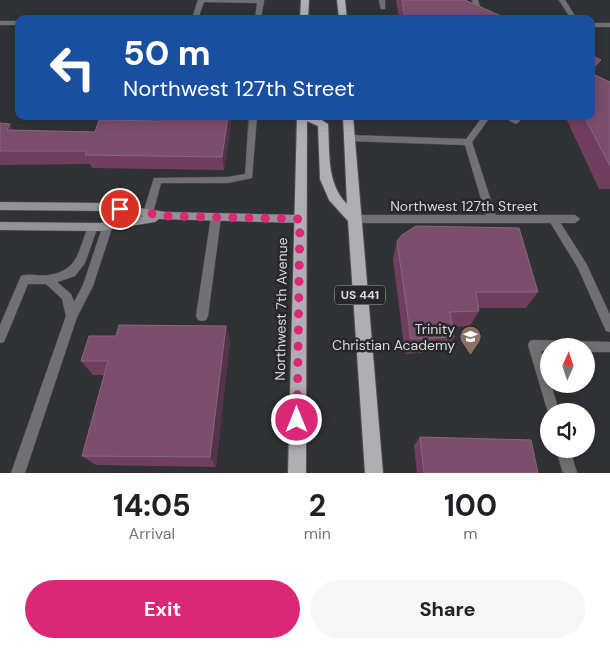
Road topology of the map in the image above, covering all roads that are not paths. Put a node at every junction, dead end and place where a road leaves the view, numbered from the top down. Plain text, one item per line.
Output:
1 (201, 0) edge
2 (304, 0) edge
3 (341, 0) edge
4 (382, 0) edge
5 (475, 0) edge
6 (562, 0) edge
7 (383, 8) dead end
8 (196, 15) edge
9 (259, 15) edge
10 (304, 15) edge
11 (343, 15) edge
12 (481, 15) edge
13 (571, 15) edge
14 (0, 23) edge
15 (15, 23) edge
16 (595, 24) edge
17 (610, 24) edge
18 (252, 120) edge
19 (304, 120) edge
20 (314, 120) edge
21 (348, 120) edge
22 (484, 120) edge
23 (349, 138) junction
24 (468, 142) junction
25 (0, 206) edge
26 (148, 213) junction
27 (166, 216) junction
28 (216, 217) junction
29 (300, 219) junction
30 (492, 219) junction
31 (553, 219) junction
32 (575, 219) dead end
33 (354, 220) junction
34 (108, 225) junction
35 (0, 226) edge
36 (93, 226) junction
37 (48, 280) junction
38 (72, 316) junction
39 (202, 316) dead end
40 (610, 327) edge
41 (0, 338) edge
42 (610, 347) edge
43 (551, 403) edge
44 (566, 458) edge
45 (18, 473) edge
46 (297, 473) edge
47 (374, 473) edge
48 (570, 473) edge

1 - 8 street
1 - 9 street
2 - 10 main road
3 - 11 main road
4 - 7 street
5 - 12 street
6 - 13 street
14 - 15 street
16 - 17 street
18 - 26 street
19 - 29 main road, Northwest 7th Avenue
20 - 33 main road
21 - 23 main road, US 441
22 - 24 street
23 - 24 street
23 - 33 main road, US 441
24 - 30 street
25 - 26 street
26 - 27 street
27 - 28 street
27 - 34 street
28 - 29 street
28 - 39 street
29 - 46 main road, Northwest 7th Avenue
30 - 31 street, Northwest 127th Street
30 - 33 street, Northwest 127th Street
31 - 32 street, Northwest 127th Street
31 - 40 street
33 - 47 main road, US 441
34 - 36 street
34 - 38 street
35 - 36 street
36 - 37 street
37 - 38 street
37 - 41 street
38 - 45 street
42 - 43 street
44 - 48 street

